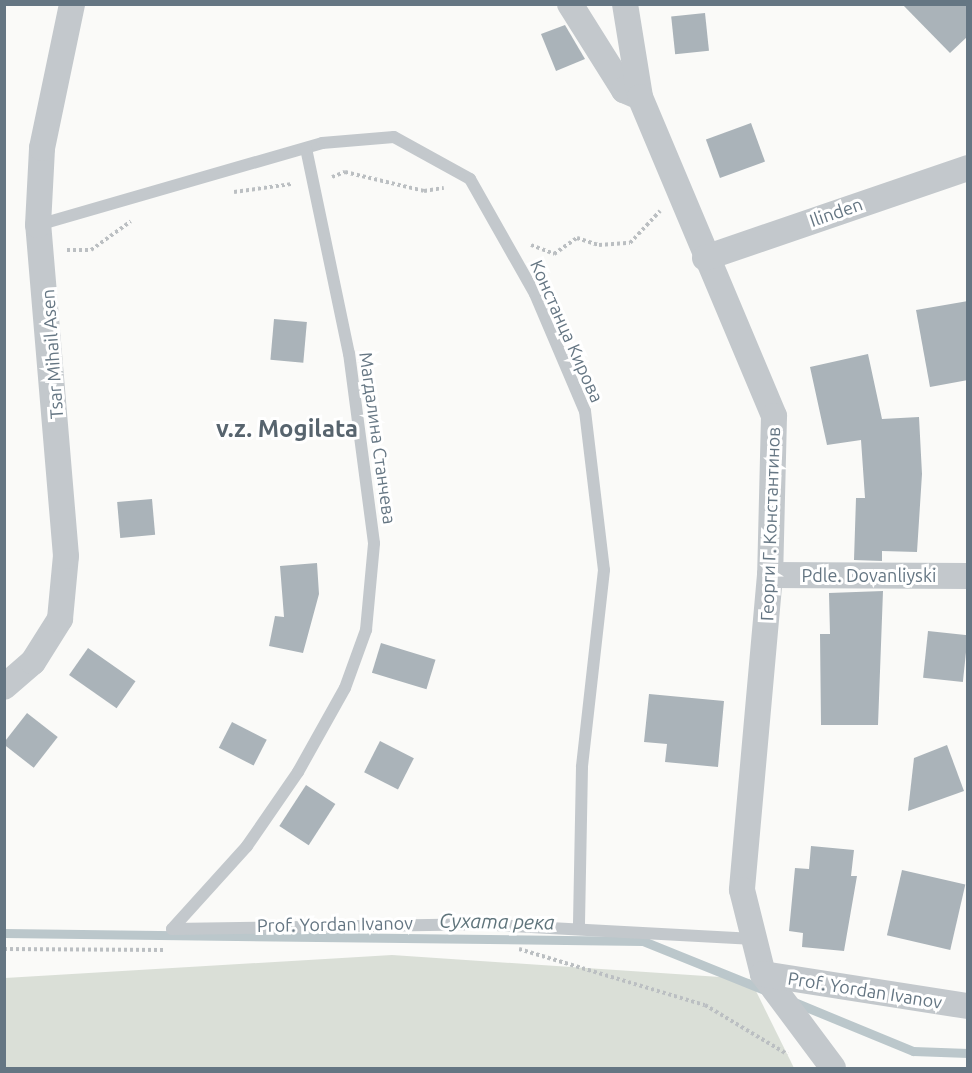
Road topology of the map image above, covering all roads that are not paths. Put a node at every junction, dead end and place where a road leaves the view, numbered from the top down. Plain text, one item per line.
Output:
1 (72, 4) edge
2 (570, 4) edge
3 (626, 4) edge
4 (640, 97) junction
5 (306, 148) junction
6 (968, 168) edge
7 (38, 225) junction
8 (705, 258) junction
9 (770, 575) junction
10 (968, 576) edge
11 (4, 687) edge
12 (579, 927) junction
13 (172, 929) joint
14 (750, 939) junction
15 (764, 975) junction
16 (968, 1006) edge
17 (833, 1068) edge

1 - 7 street, Tsar Mihail Asen
2 - 4 street
3 - 4 street, Георги Г. Константинов
4 - 8 street, Георги Г. Константинов
5 - 7 lane, Констанца Кирова
5 - 12 lane, Констанца Кирова
5 - 13 lane, Магдалина Станчева
6 - 8 street, Ilinden
7 - 11 street, Tsar Mihail Asen
8 - 9 street, Георги Г. Константинов
9 - 10 street, Pdle. Dovanliyski
9 - 14 street, Георги Г. Константинов
12 - 13 lane, Prof. Yordan Ivanov
12 - 14 lane, Prof. Yordan Ivanov
14 - 15 street, Георги Г. Константинов
15 - 16 street, Prof. Yordan Ivanov
15 - 17 street, Георги Г. Константинов

